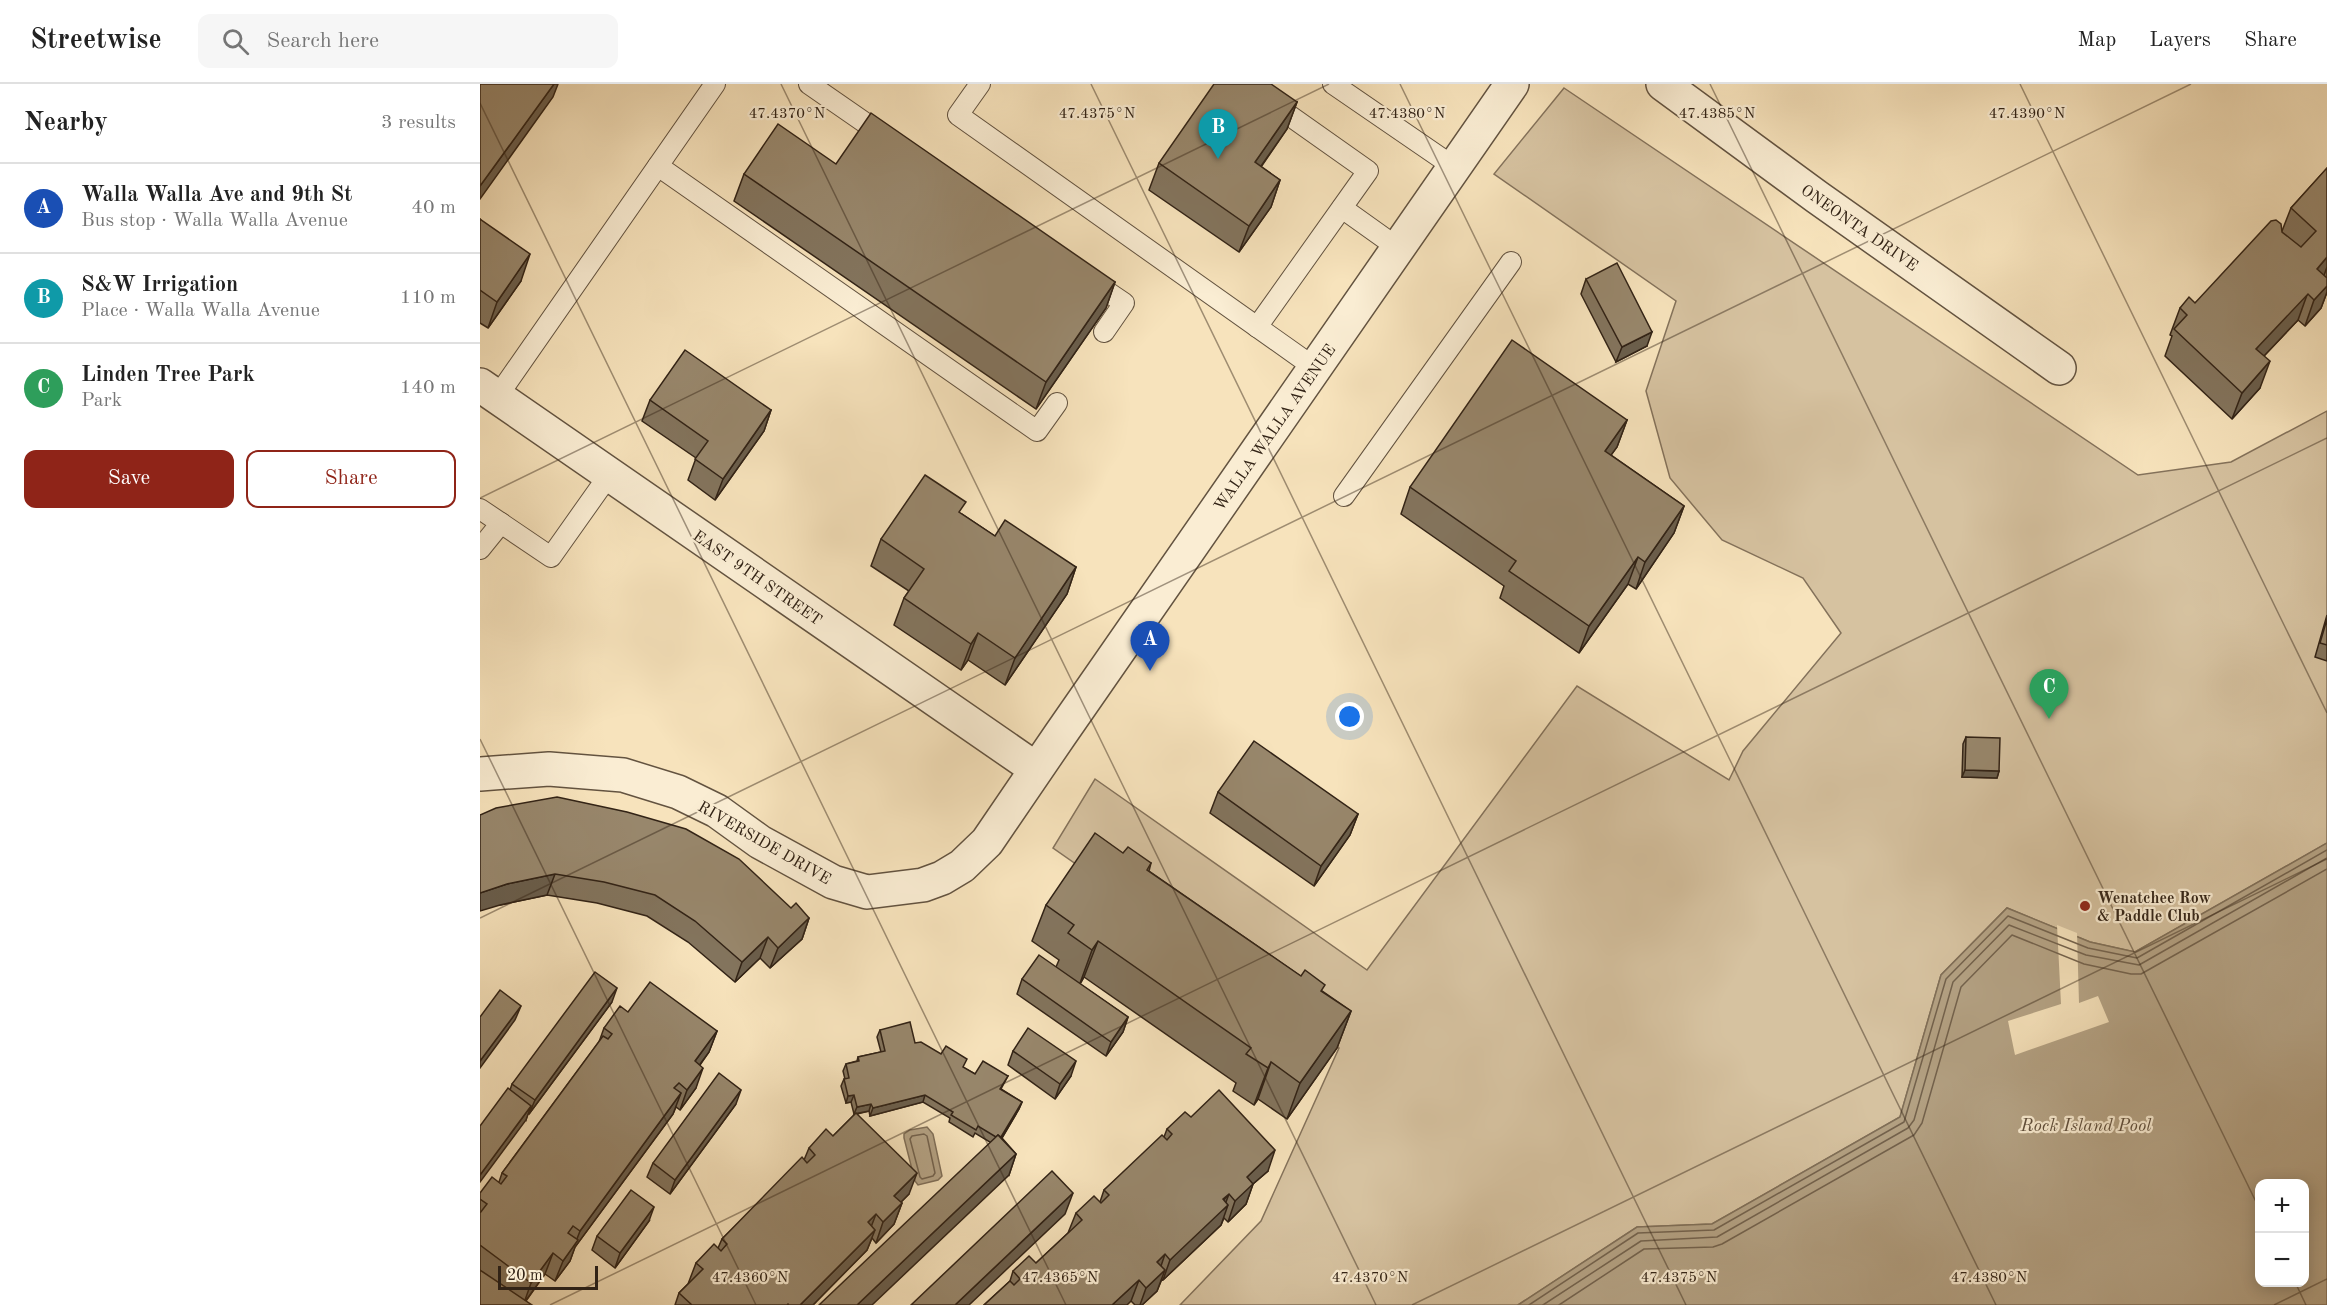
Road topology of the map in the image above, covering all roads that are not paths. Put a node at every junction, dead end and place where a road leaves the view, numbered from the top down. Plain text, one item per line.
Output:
1 (714, 84) edge
2 (809, 84) edge
3 (980, 84) edge
4 (1245, 84) edge
5 (1333, 84) edge
6 (1512, 84) edge
7 (1663, 84) edge
8 (897, 146) edge
9 (658, 166) junction
10 (1454, 167) junction
11 (1342, 208) junction
12 (1398, 248) junction
13 (1511, 262) dead end
14 (1075, 269) edge
15 (1257, 327) junction
16 (1104, 332) edge
17 (1315, 368) junction
18 (2060, 368) dead end
19 (488, 391) edge
20 (1057, 403) dead end
21 (609, 474) junction
22 (1344, 496) dead end
23 (480, 509) edge
24 (501, 523) junction
25 (480, 549) edge
26 (1036, 769) junction
27 (480, 774) edge

1 - 9 lane
2 - 8 lane
3 - 15 lane
4 - 11 lane
5 - 10 lane
6 - 10 street, WALLA WALLA AVENUE
7 - 18 street, ONEONTA DRIVE
9 - 19 lane
9 - 20 lane
10 - 12 street, WALLA WALLA AVENUE
11 - 12 lane
11 - 15 lane
12 - 17 street, WALLA WALLA AVENUE
13 - 22 lane
14 - 16 lane
15 - 17 lane
17 - 26 street, WALLA WALLA AVENUE
19 - 21 street, EAST 9TH STREET
21 - 24 lane
21 - 26 street, EAST 9TH STREET
23 - 24 lane
24 - 25 lane
26 - 27 street, RIVERSIDE DRIVE

